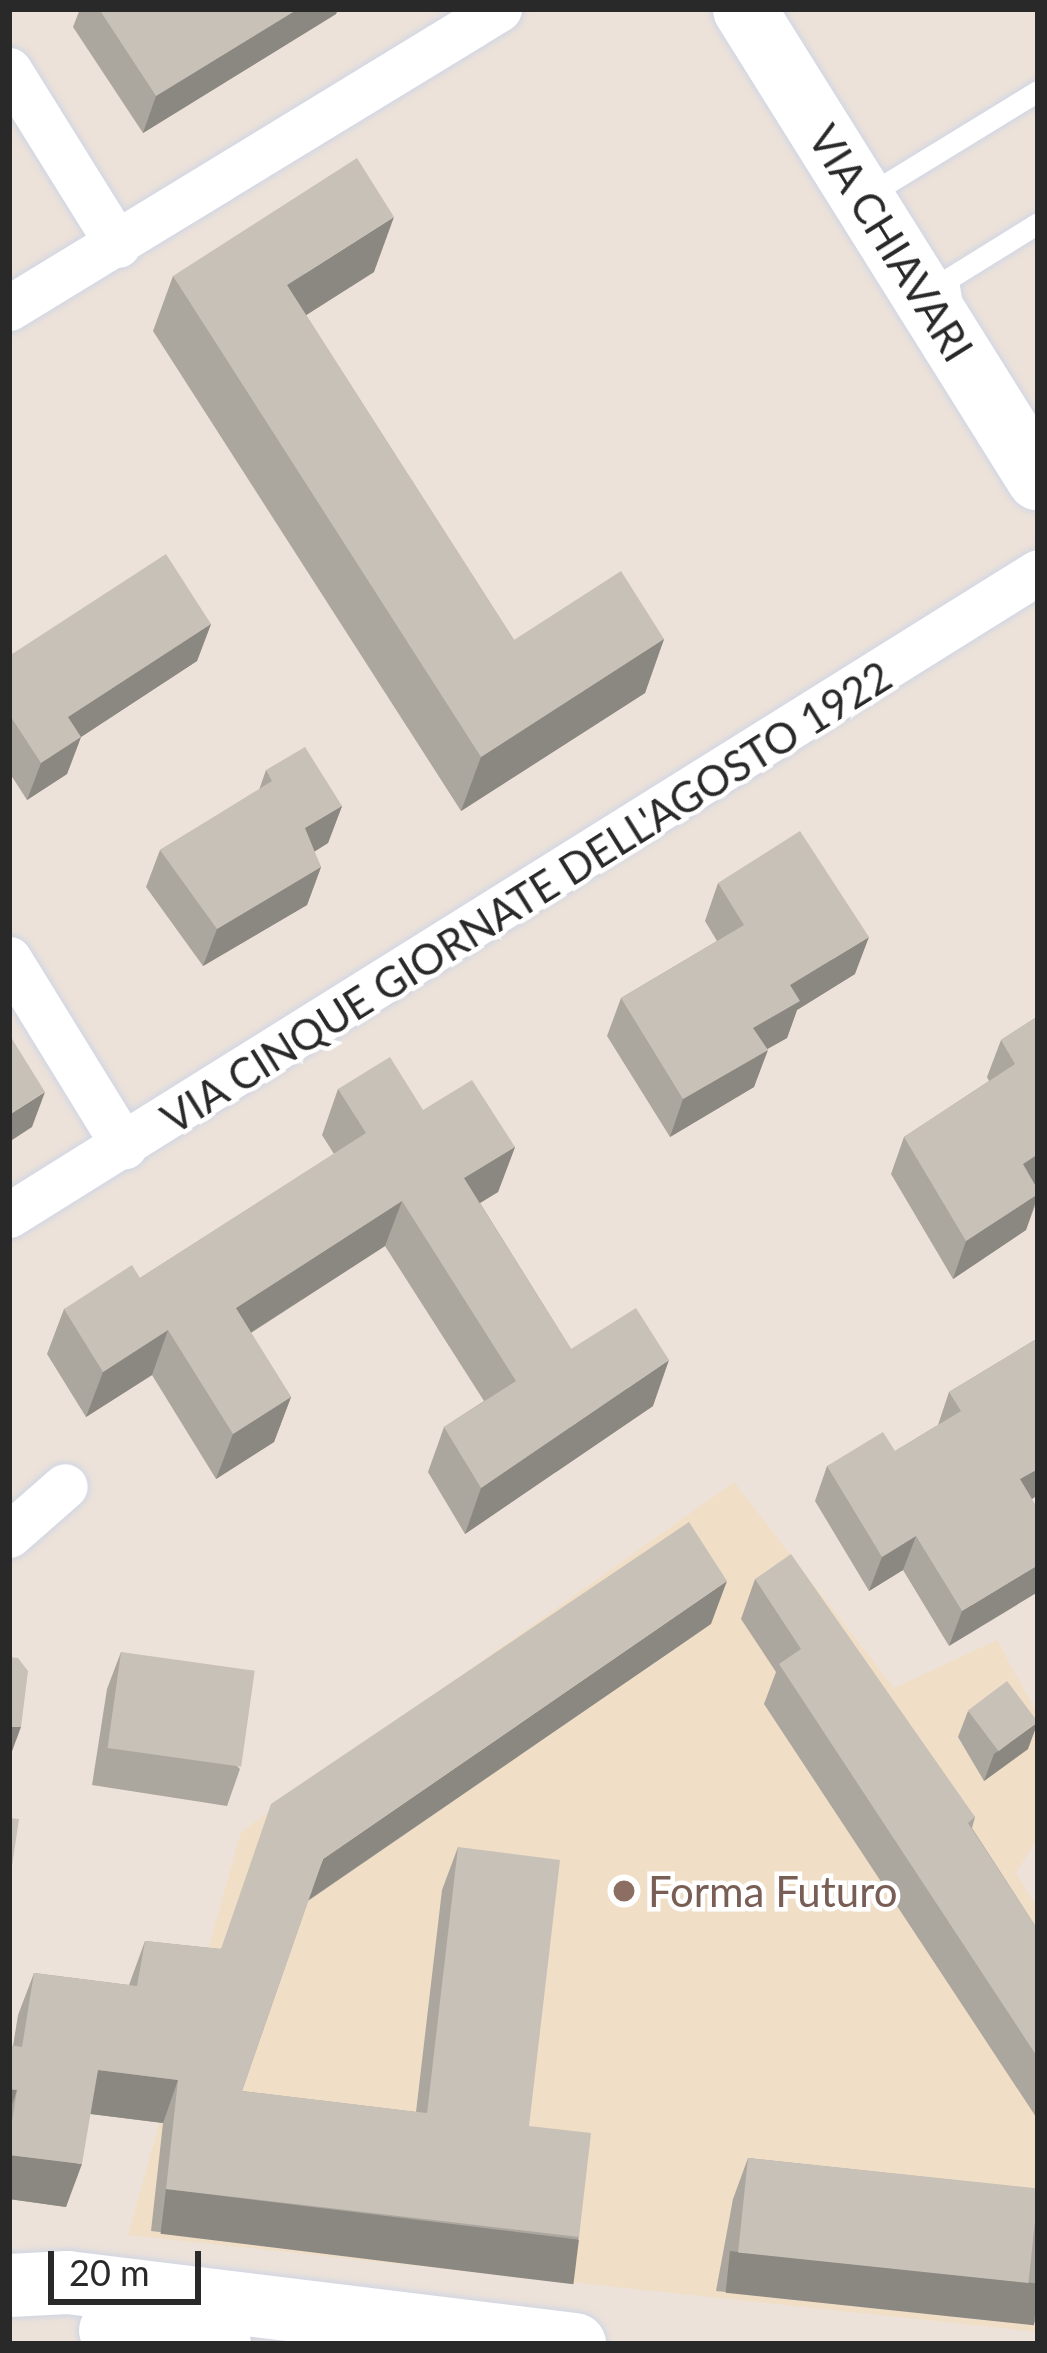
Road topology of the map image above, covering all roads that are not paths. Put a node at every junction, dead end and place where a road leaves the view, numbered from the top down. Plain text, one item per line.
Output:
1 (500, 9) edge
2 (744, 9) edge
3 (9, 70) edge
4 (1038, 91) edge
5 (863, 199) junction
6 (1038, 223) edge
7 (118, 244) junction
8 (9, 308) edge
9 (960, 353) junction
10 (1038, 478) edge
11 (1038, 572) edge
12 (9, 958) edge
13 (124, 1146) junction
14 (9, 1215) edge
15 (65, 1486) dead end
16 (9, 1535) edge
17 (9, 2285) edge
18 (9, 2309) edge
19 (219, 2344) edge
20 (574, 2344) edge

1 - 7 street
2 - 5 main road, VIA CHIAVARI
3 - 7 street
4 - 5 lane
5 - 9 main road, VIA CHIAVARI
6 - 9 lane
7 - 8 street
9 - 10 main road, VIA CHIAVARI
11 - 13 street, VIA CINQUE GIORNATE DELL'AGOSTO 1922
12 - 13 street
13 - 14 street, VIA CINQUE GIORNATE DELL'AGOSTO 1922
15 - 16 street
17 - 20 main road
18 - 19 main road

